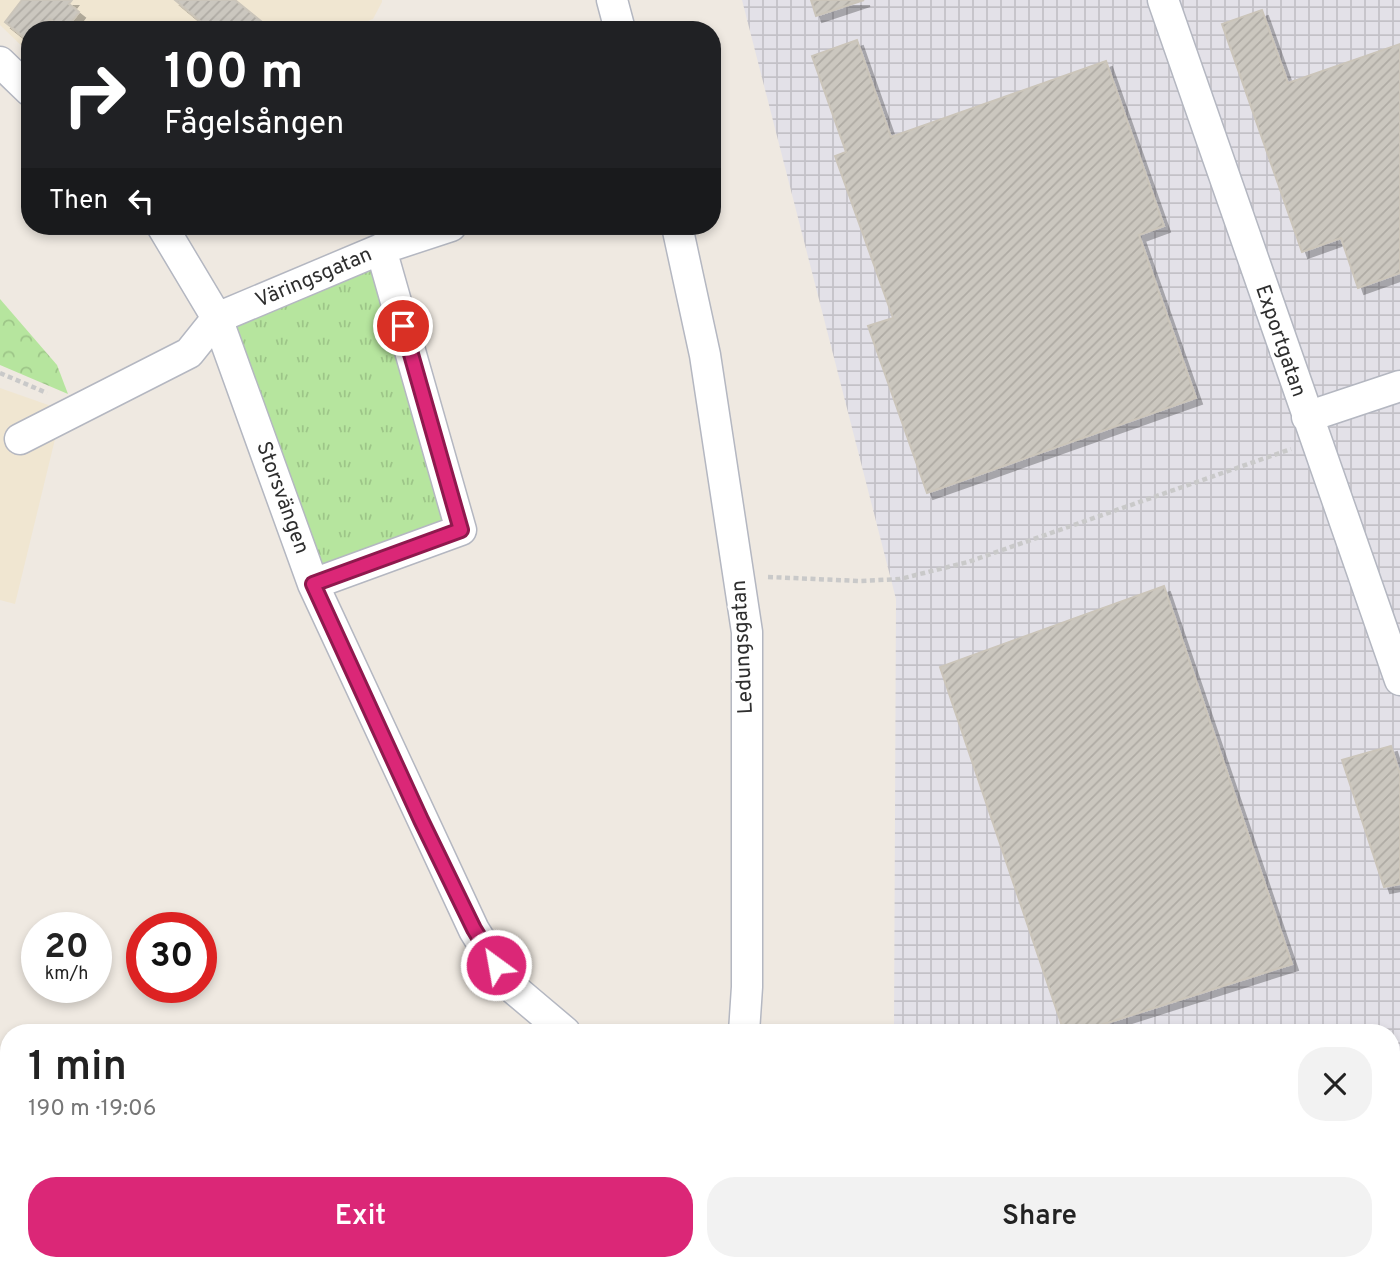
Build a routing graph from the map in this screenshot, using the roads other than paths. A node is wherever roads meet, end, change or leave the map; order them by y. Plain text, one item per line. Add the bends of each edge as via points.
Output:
1 (612, 0) edge
2 (1163, 0) edge
3 (618, 21) edge
4 (0, 62) edge
5 (21, 82) edge
6 (167, 235) edge
7 (424, 235) edge
8 (679, 235) edge
9 (381, 249) junction
10 (217, 318) junction
11 (1400, 386) edge
12 (1311, 429) junction
13 (20, 439) dead end
14 (313, 584) junction
15 (1400, 680) edge
16 (556, 1024) edge
17 (745, 1024) edge

1 - 3 street
2 - 12 street, Exportgatan
4 - 5 street
6 - 10 street, Storsvängen
7 - 9 street, Väringsgatan
8 - 17 street, Ledungsgatan via 705,355 747,632
9 - 10 street, Väringsgatan
9 - 14 street via 461,530
10 - 13 street via 189,353
10 - 14 street, Storsvängen
11 - 12 street
12 - 15 street, Exportgatan
14 - 16 street, Storsvängen via 474,929 508,983

